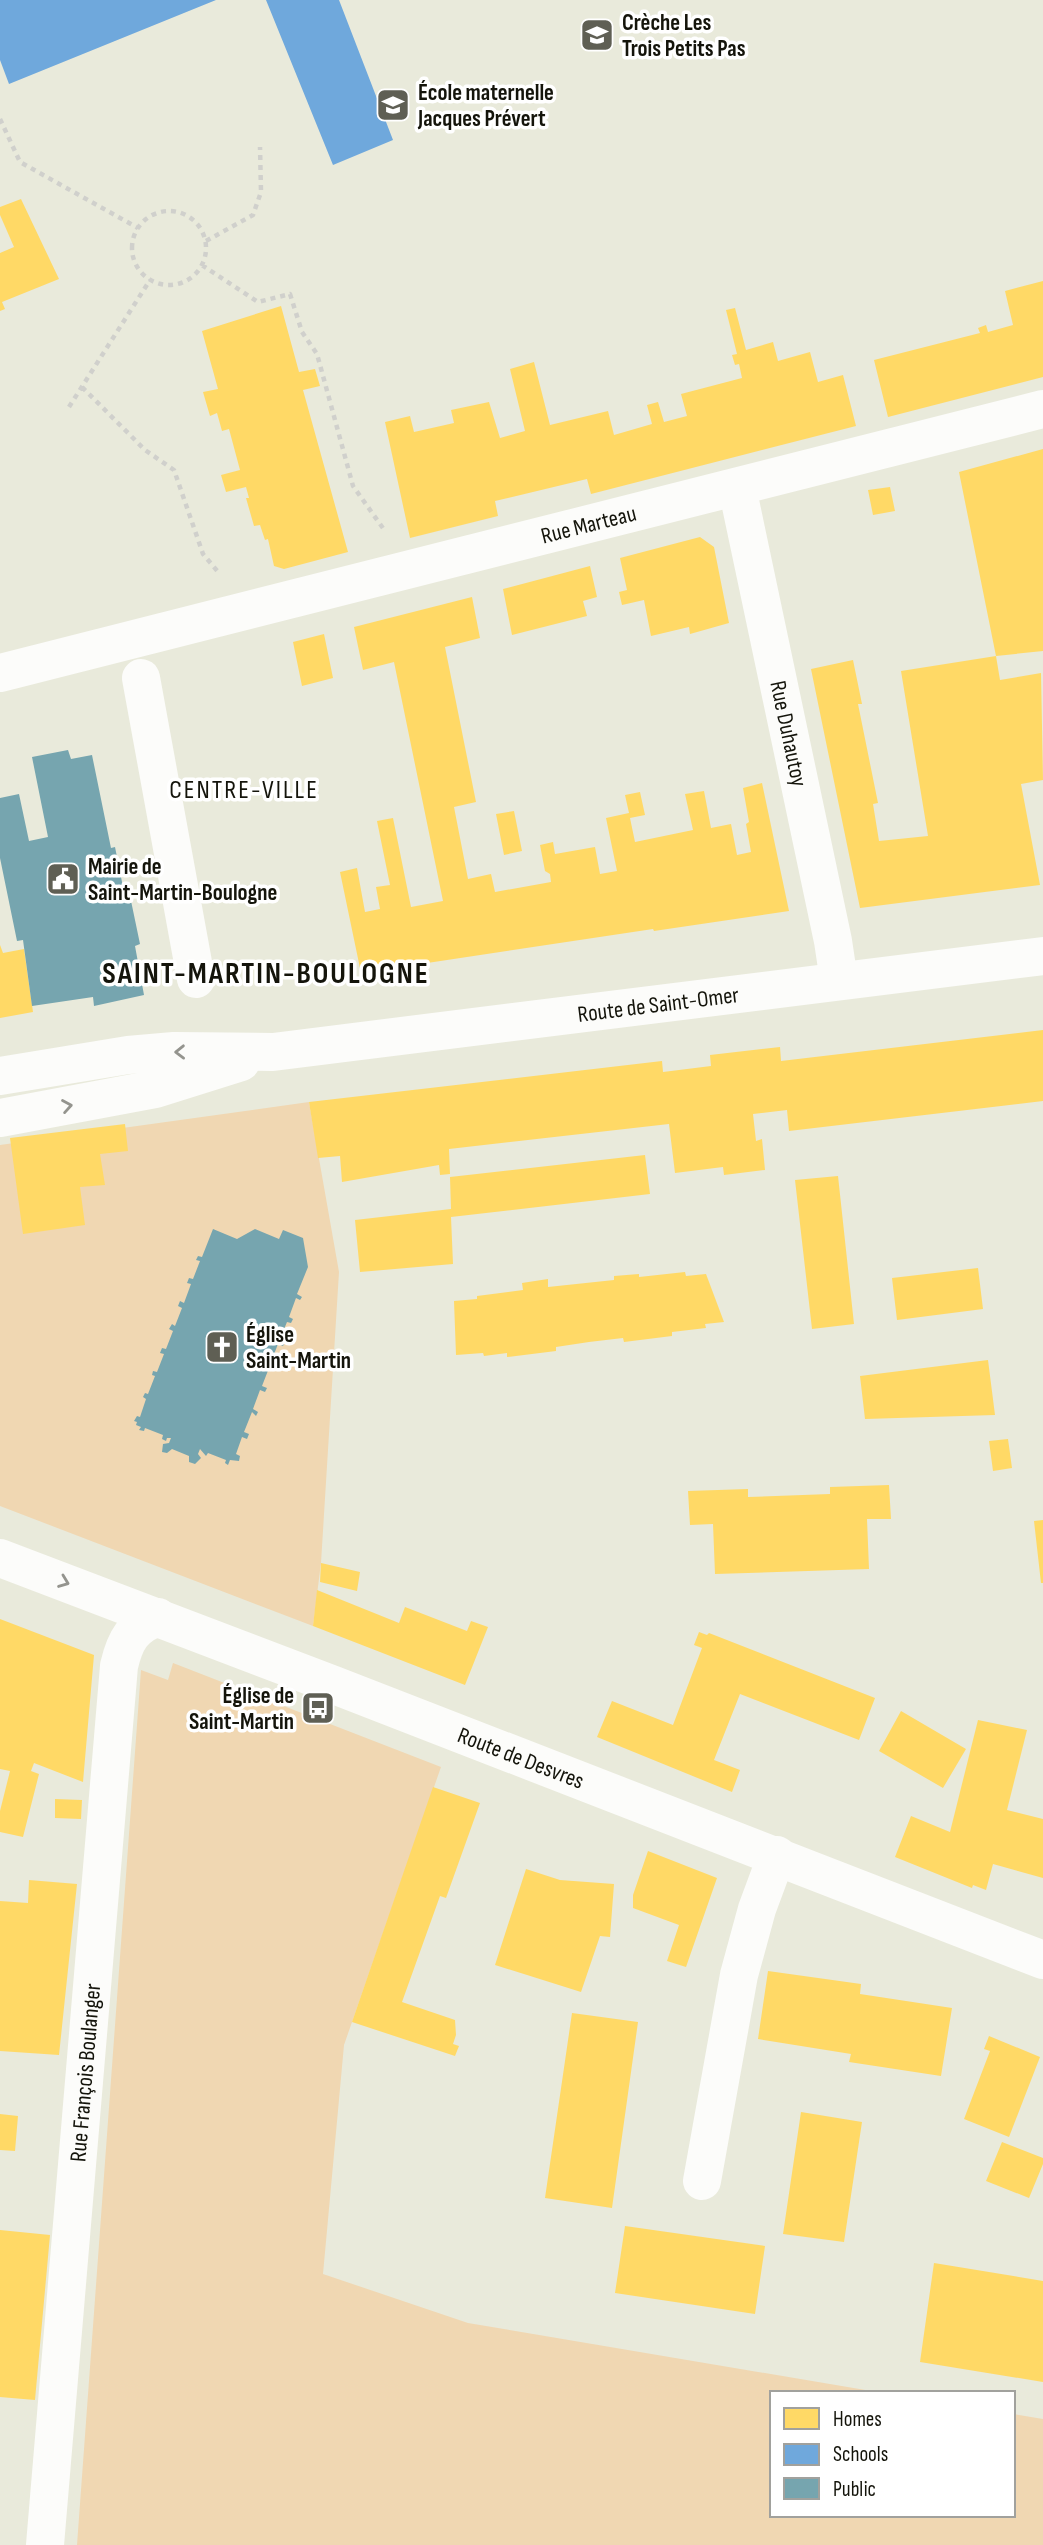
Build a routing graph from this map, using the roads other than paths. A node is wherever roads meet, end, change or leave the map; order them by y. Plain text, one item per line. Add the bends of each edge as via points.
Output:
1 (1043, 409) edge
2 (737, 486) junction
3 (0, 673) edge
4 (141, 678) dead end
5 (1043, 956) edge
6 (196, 979) dead end
7 (839, 981) junction
8 (273, 1052) junction
9 (0, 1076) edge
10 (0, 1118) edge
11 (0, 1558) edge
12 (158, 1617) junction
13 (777, 1855) junction
14 (1043, 1960) edge
15 (702, 2181) dead end
16 (45, 2545) edge

1 - 2 street, Rue Marteau
2 - 3 street, Rue Marteau
2 - 7 street, Rue Duhautoy
4 - 6 street
5 - 7 street, Route de Saint-Omer
7 - 8 street, Route de Saint-Omer
8 -> 9 street, Route de Saint-Omer via 137,1054
10 -> 8 street, Route de Saint-Omer via 155,1089
11 -> 12 street, Route de Desvres
12 - 13 street, Route de Desvres
12 - 16 street, Rue François Boulanger via 129,1635 119,1666
13 - 14 street, Route de Desvres
13 - 15 street via 739,1975

